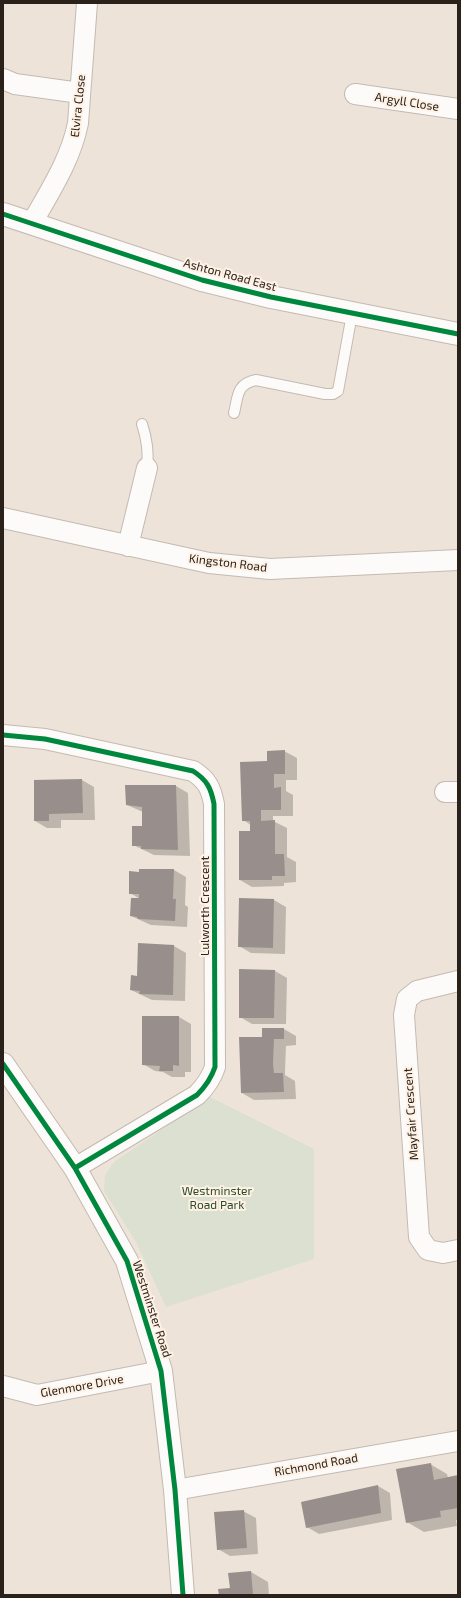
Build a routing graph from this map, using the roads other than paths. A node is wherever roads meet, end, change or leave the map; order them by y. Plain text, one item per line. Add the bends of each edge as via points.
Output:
1 (87, 3) edge
2 (3, 79) edge
3 (80, 93) junction
4 (355, 94) dead end
5 (458, 109) edge
6 (3, 214) edge
7 (32, 223) junction
8 (352, 314) junction
9 (458, 334) edge
10 (234, 413) dead end
11 (142, 424) dead end
12 (147, 468) joint
13 (3, 518) edge
14 (128, 546) junction
15 (458, 560) edge
16 (3, 736) edge
17 (458, 981) edge
18 (3, 1064) edge
19 (75, 1168) junction
20 (458, 1250) edge
21 (161, 1371) junction
22 (3, 1386) edge
23 (458, 1441) edge
24 (175, 1490) junction
25 (183, 1595) edge

1 - 3 street, Elvira Close
2 - 3 street via 15,84
3 - 7 street, Elvira Close via 75,141
4 - 5 street, Argyll Close
6 - 7 street, Ashton Road East
7 - 8 street, Ashton Road East via 202,280
8 - 9 street, Ashton Road East
8 - 10 lane via 338,391 334,394 325,394 256,380 246,382 239,390
11 - 12 lane via 149,456
12 - 14 street
13 - 14 street, Kingston Road
14 - 15 street, Kingston Road via 209,563 270,569
16 - 19 street, Lulworth Crescent via 45,739 193,771 204,778 212,789 215,1067 212,1077 197,1095
17 - 20 street, Mayfair Crescent via 417,991 407,999 404,1015 419,1237 428,1250 443,1253
18 - 19 street, Westminster Road
19 - 21 street, Westminster Road via 127,1261
21 - 22 street, Glenmore Drive via 37,1395
21 - 24 street, Westminster Road
23 - 24 street, Richmond Road
24 - 25 street, Westminster Road

